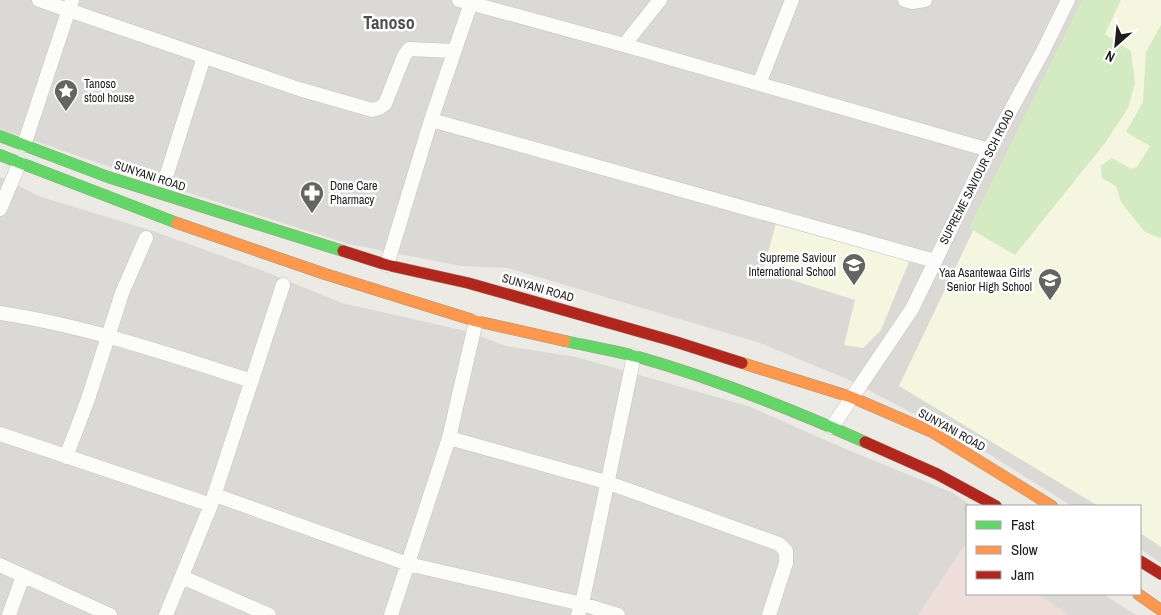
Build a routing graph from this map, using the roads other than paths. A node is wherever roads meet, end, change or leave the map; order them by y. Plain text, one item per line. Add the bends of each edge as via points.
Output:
1 (39, 0) edge
2 (660, 0) edge
3 (792, 0) edge
4 (905, 0) edge
5 (925, 0) edge
6 (1068, 0) edge
7 (467, 1) edge
8 (71, 5) edge
9 (624, 45) junction
10 (454, 51) junction
11 (204, 56) junction
12 (759, 84) junction
13 (431, 120) junction
14 (0, 136) edge
15 (24, 145) junction
16 (989, 150) junction
17 (0, 154) edge
18 (20, 162) junction
19 (166, 177) dead end
20 (0, 210) edge
21 (146, 238) dead end
22 (935, 261) junction
23 (387, 265) junction
24 (283, 285) dead end
25 (0, 313) edge
26 (476, 321) junction
27 (108, 336) junction
28 (634, 356) junction
29 (252, 381) junction
30 (851, 397) junction
31 (832, 427) junction
32 (0, 434) edge
33 (449, 438) junction
34 (66, 457) junction
35 (606, 482) junction
36 (213, 500) junction
37 (994, 505) edge
38 (1050, 505) edge
39 (1141, 562) edge
40 (408, 564) junction
41 (0, 565) edge
42 (1161, 574) edge
43 (23, 576) junction
44 (182, 576) junction
45 (1139, 595) edge
46 (580, 610) edge
47 (1161, 610) edge
48 (9, 615) edge
49 (110, 615) edge
50 (166, 615) edge
51 (269, 615) edge
52 (392, 615) edge
53 (618, 615) edge
54 (769, 615) edge

1 - 8 street
2 - 9 street
3 - 12 street
4 - 5 street
6 - 16 street, SUPREME SAVIOUR SCH ROAD
7 - 9 street
7 - 10 street
8 - 11 street
8 - 15 street
9 - 12 street
10 - 11 street via 410,49 384,104 372,110
10 - 13 street
11 - 19 street
12 - 16 street
13 - 22 street
13 - 23 street
14 - 15 main road, SUNYANI ROAD
15 - 23 main road, SUNYANI ROAD via 108,177
16 - 22 street, SUPREME SAVIOUR SCH ROAD
17 - 18 main road
18 - 20 street
18 - 26 main road via 171,221
21 - 27 street via 130,272
22 - 30 street, SUPREME SAVIOUR SCH ROAD via 909,314
23 - 30 main road, SUNYANI ROAD via 478,285
24 - 29 street
25 - 27 street
26 - 28 main road
26 - 33 street
27 - 29 street
27 - 34 street
28 - 31 main road via 697,375
28 - 35 street
29 - 36 street
30 - 31 street, SUPREME SAVIOUR SCH ROAD
30 - 38 main road, SUNYANI ROAD via 932,432
31 - 37 main road via 937,474
32 - 34 street
33 - 35 street
33 - 40 street
34 - 36 street
35 - 46 street
35 - 54 street via 783,546 786,563
36 - 40 street
36 - 44 street
39 - 42 main road
40 - 46 street
40 - 52 street
41 - 43 street
43 - 48 street
43 - 49 street
44 - 50 street
44 - 51 street
45 - 47 main road
46 - 53 street

